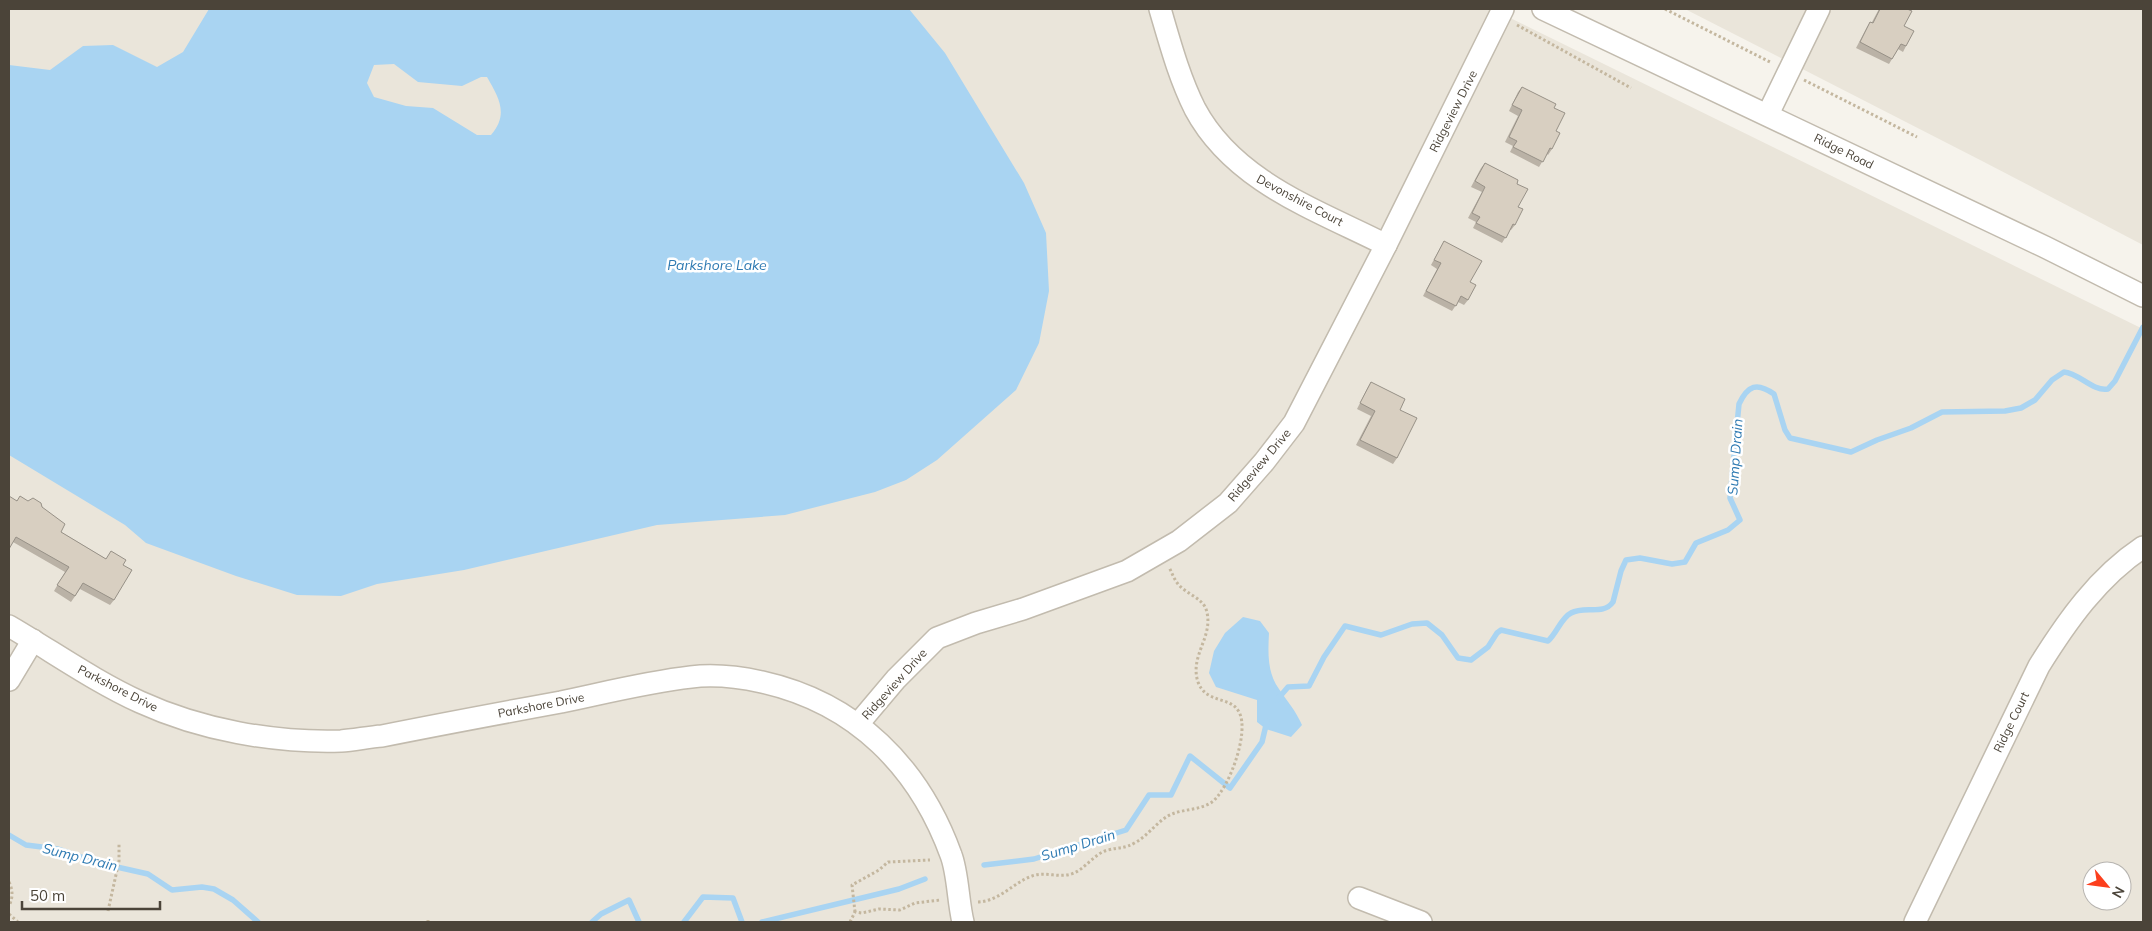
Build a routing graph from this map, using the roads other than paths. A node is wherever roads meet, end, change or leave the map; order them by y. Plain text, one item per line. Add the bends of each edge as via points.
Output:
1 (1160, 9) edge
2 (1543, 9) edge
3 (1819, 9) edge
4 (1502, 13) edge
5 (1768, 114) junction
6 (1386, 245) junction
7 (2143, 296) edge
8 (2143, 547) edge
9 (9, 626) edge
10 (33, 640) junction
11 (9, 680) edge
12 (858, 724) junction
13 (1359, 898) dead end
14 (961, 912) edge
15 (1421, 922) edge
16 (1915, 922) edge

1 - 6 street, Devonshire Court via 1187,93 1212,135 1236,162 1277,190
2 - 5 street, Ridge Road
3 - 5 street
4 - 6 street, Ridgeview Drive
5 - 7 street, Ridge Road
6 - 12 street, Ridgeview Drive via 1294,423 1228,503 1179,541 1127,571 936,638 896,678
8 - 16 street, Ridge Court via 2121,563 2088,596 2056,638 2039,666
9 - 10 street, Parkshore Drive
10 - 11 street
10 - 12 street, Parkshore Drive via 141,702 234,732 288,738 341,741 382,736 692,677 743,678 792,690
12 - 14 street, Parkshore Drive via 880,742 921,790 952,858
13 - 15 street

